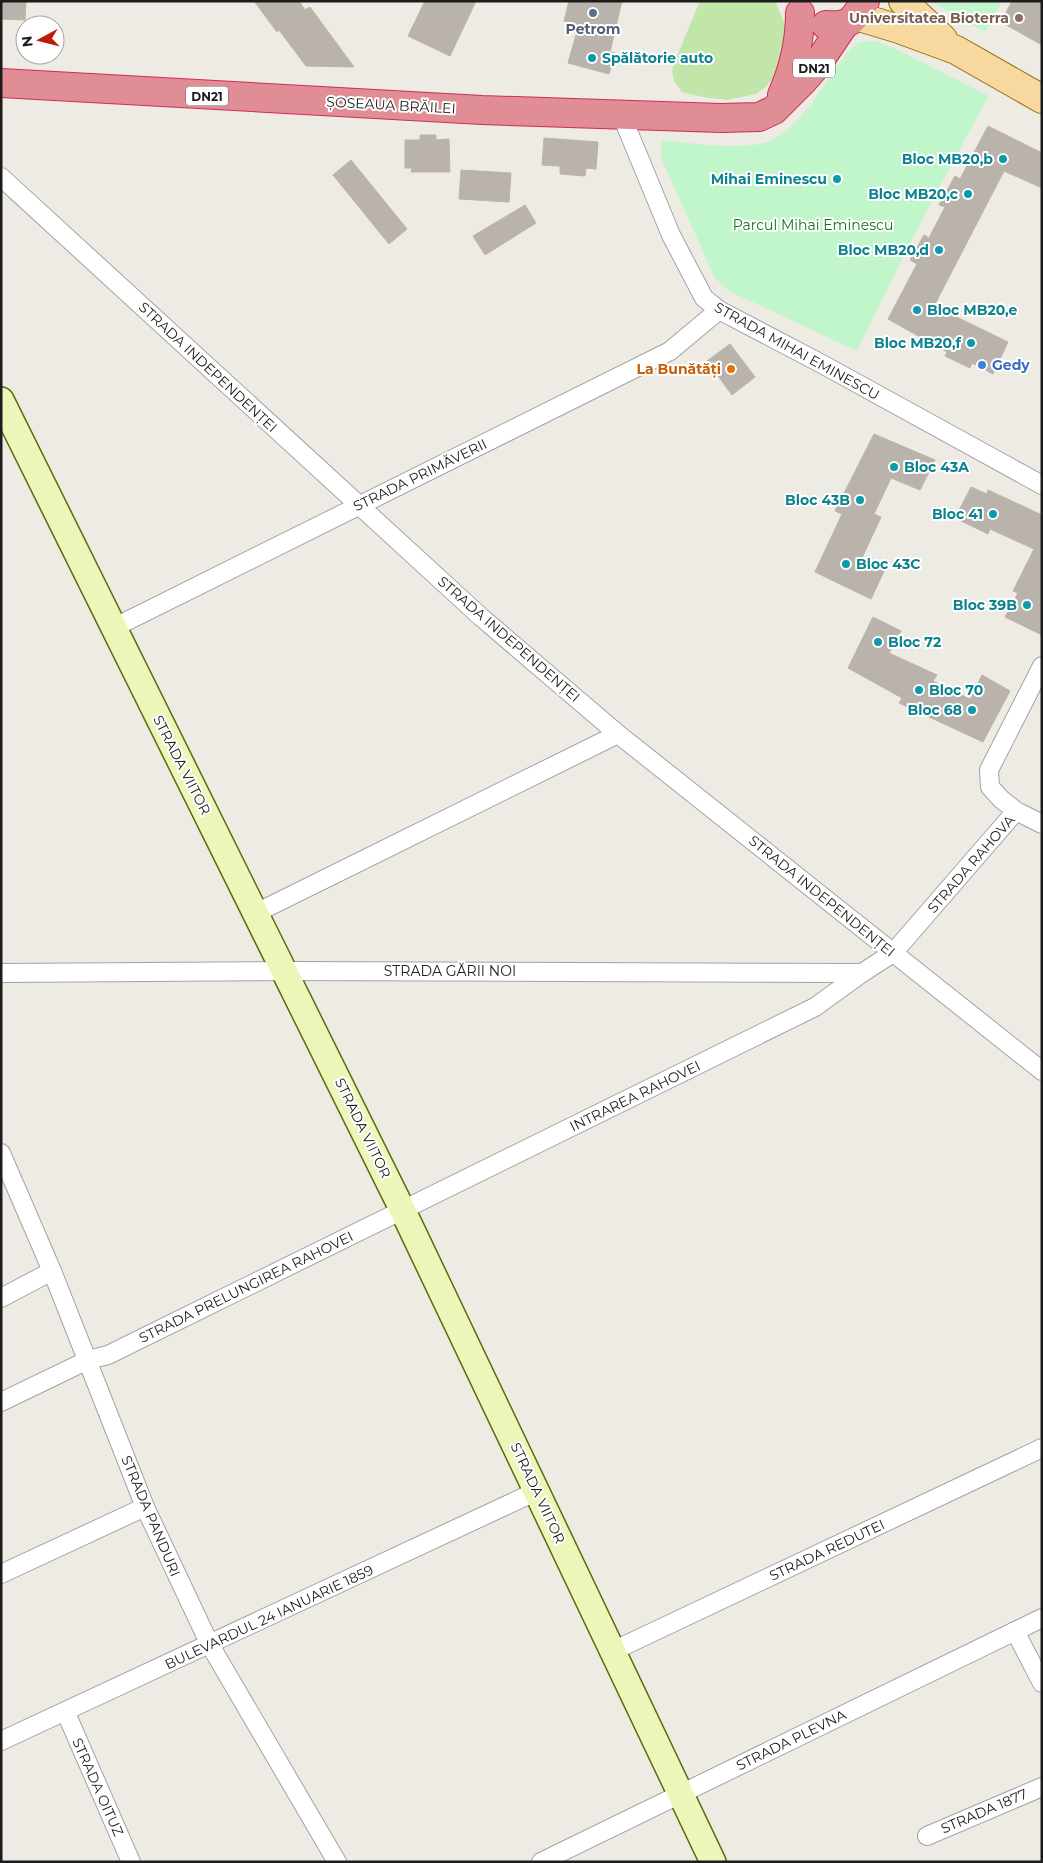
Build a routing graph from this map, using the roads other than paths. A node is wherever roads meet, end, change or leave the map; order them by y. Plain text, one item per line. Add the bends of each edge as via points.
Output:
1 (903, 1) edge
2 (796, 7) edge
3 (855, 14) edge
4 (956, 50) junction
5 (1, 83) edge
6 (1042, 99) edge
7 (778, 105) junction
8 (621, 114) junction
9 (1, 177) edge
10 (719, 310) junction
11 (1, 400) edge
12 (1042, 485) edge
13 (358, 505) junction
14 (113, 628) junction
15 (1042, 666) edge
16 (618, 734) junction
17 (1016, 811) junction
18 (1042, 824) edge
19 (256, 913) junction
20 (893, 953) junction
21 (285, 971) junction
22 (1, 973) edge
23 (862, 973) junction
24 (1042, 1071) edge
25 (2, 1157) edge
26 (403, 1211) junction
27 (52, 1271) junction
28 (1, 1298) edge
29 (88, 1360) junction
30 (1, 1402) edge
31 (1042, 1448) edge
32 (537, 1491) junction
33 (145, 1507) junction
34 (1, 1574) edge
35 (1042, 1618) edge
36 (1015, 1631) junction
37 (210, 1645) junction
38 (613, 1651) junction
39 (1042, 1683) edge
40 (66, 1712) junction
41 (1, 1741) edge
42 (1042, 1787) edge
43 (680, 1793) junction
44 (927, 1836) dead end
45 (132, 1862) edge
46 (337, 1862) edge
47 (541, 1862) edge
48 (713, 1862) edge

1 - 4 main road
2 - 3 highway via 814,22 824,25
2 - 7 highway, DN21 via 800,31 794,64
3 - 4 main road
3 - 7 highway, ȘOSEAUA BRĂILEI / DN21 via 816,66
4 - 6 main road
5 - 8 highway, ȘOSEAUA BRĂILEI / DN21 via 482,110
7 - 8 highway, ȘOSEAUA BRĂILEI / DN21 via 770,113 753,118
8 - 10 street, STRADA MIHAI EMINESCU via 670,235 704,298
9 - 13 street, STRADA INDEPENDENȚEI
10 - 12 street, STRADA MIHAI EMINESCU
10 - 13 street, STRADA PRIMĂVERII via 670,351
11 - 14 street, STRADA VIITOR
13 - 14 street, STRADA PRIMĂVERII
13 - 16 street, STRADA INDEPENDENȚEI via 481,618
14 - 19 street, STRADA VIITOR
15 - 17 street, STRADA RAHOVA via 989,770 990,787
16 - 19 street
16 - 20 street, STRADA INDEPENDENȚEI
17 - 18 street
17 - 20 street, STRADA RAHOVA
19 - 21 street, STRADA VIITOR
20 - 23 street
20 - 24 street, STRADA INDEPENDENȚEI
21 - 22 street, STRADA GĂRII NOI
21 - 23 street, STRADA GĂRII NOI
21 - 26 street, STRADA VIITOR
23 - 26 street, INTRAREA RAHOVEI via 815,1007
25 - 27 street, STRADA PANDURI
26 - 29 street, STRADA PRELUNGIREA RAHOVEI via 108,1355
26 - 32 street, STRADA VIITOR
27 - 28 street
27 - 29 street, STRADA PANDURI
29 - 30 street, STRADA PRELUNGIREA RAHOVEI
29 - 33 street, STRADA PANDURI
31 - 38 street, STRADA REDUTEI
32 - 37 street, BULEVARDUL 24 IANUARIE 1859
32 - 38 street, STRADA VIITOR
33 - 34 street
33 - 37 street, STRADA PANDURI
35 - 36 street, STRADA PLEVNA
36 - 39 street
36 - 43 street, STRADA PLEVNA
37 - 40 street, BULEVARDUL 24 IANUARIE 1859
37 - 46 street, STRADA PANDURI
38 - 43 street, STRADA VIITOR
40 - 41 street, BULEVARDUL 24 IANUARIE 1859
40 - 45 street, STRADA OITUZ
42 - 44 street, STRADA 1877
43 - 47 street, STRADA PLEVNA
43 - 48 street, STRADA VIITOR

